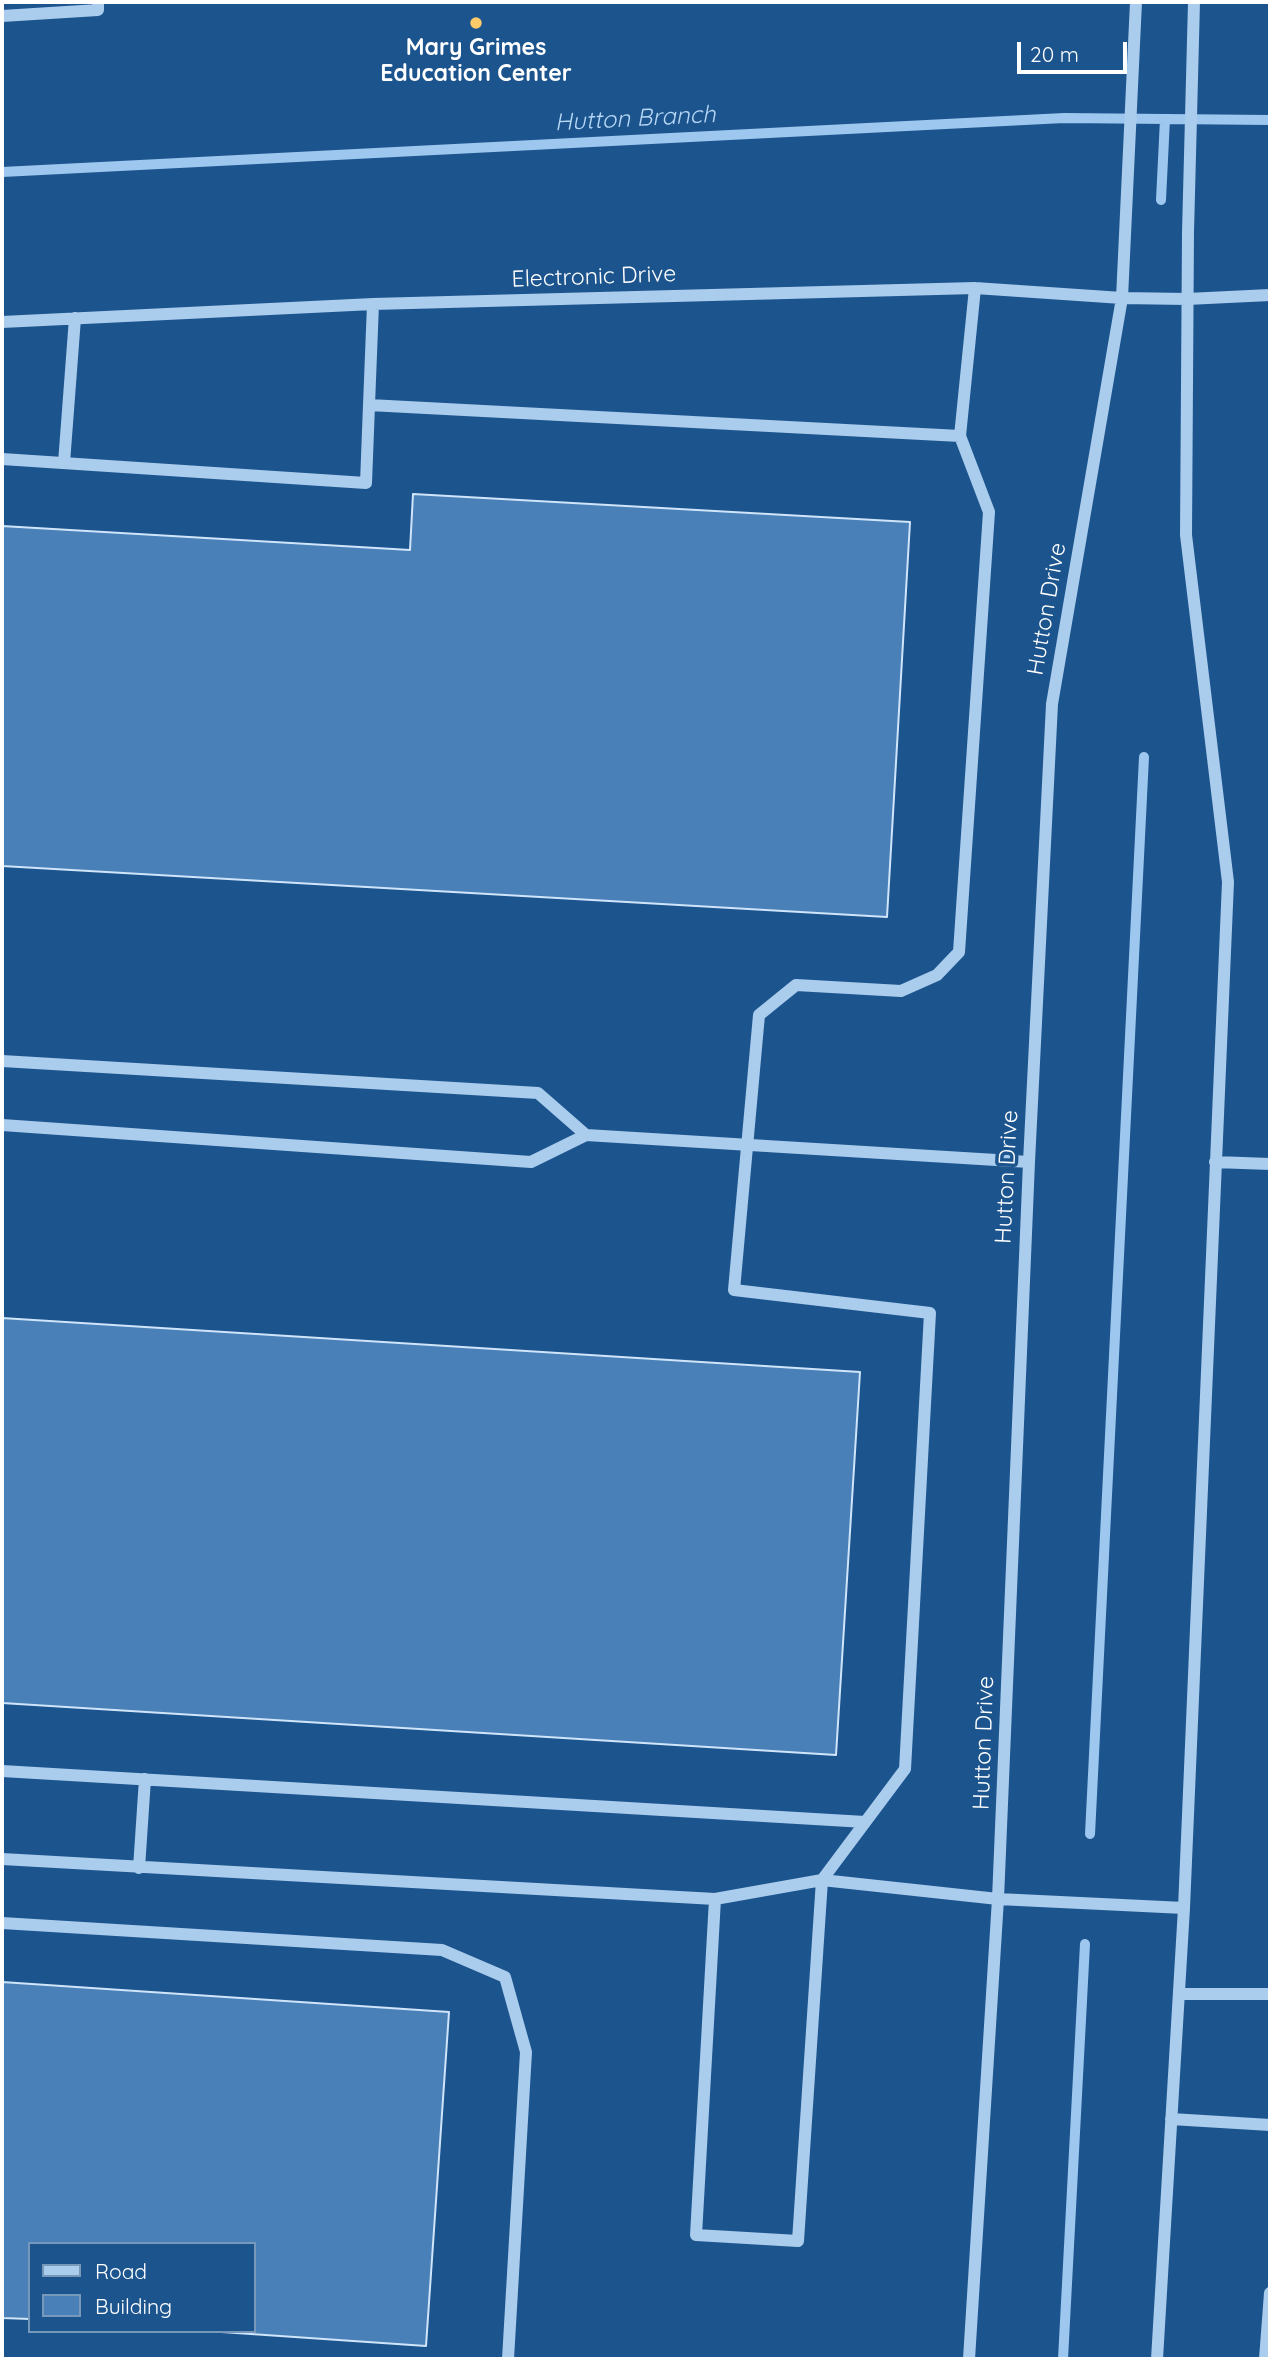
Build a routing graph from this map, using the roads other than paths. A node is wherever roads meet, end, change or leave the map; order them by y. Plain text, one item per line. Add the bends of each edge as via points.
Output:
1 (99, 2) edge
2 (1136, 2) edge
3 (1194, 2) edge
4 (2, 16) edge
5 (975, 288) junction
6 (1270, 295) edge
7 (1122, 298) junction
8 (1187, 299) junction
9 (373, 304) junction
10 (75, 318) junction
11 (2, 322) edge
12 (369, 405) junction
13 (960, 436) junction
14 (2, 459) edge
15 (64, 463) junction
16 (2, 1061) edge
17 (2, 1125) edge
18 (586, 1135) junction
19 (748, 1143) junction
20 (1029, 1162) junction
21 (1215, 1163) junction
22 (1270, 1164) edge
23 (2, 1771) edge
24 (145, 1779) junction
25 (866, 1822) junction
26 (2, 1859) edge
27 (139, 1868) junction
28 (822, 1880) junction
29 (715, 1899) junction
30 (998, 1899) junction
31 (1184, 1909) junction
32 (2, 1923) edge
33 (1179, 1994) junction
34 (1270, 1994) edge
35 (1171, 2119) junction
36 (1270, 2125) edge
37 (1270, 2293) edge
38 (508, 2359) edge
39 (969, 2359) edge
40 (1157, 2359) edge
41 (1265, 2359) edge

1 - 4 street via 98,10
2 - 7 street, Hutton Drive
3 - 8 street
5 - 7 street, Electronic Drive
5 - 9 street, Electronic Drive
5 - 13 street
6 - 8 street, Electronic Drive
7 - 8 street, Electronic Drive
7 - 20 street, Hutton Drive via 1052,704
8 - 21 street via 1186,536 1228,882
9 - 10 street, Electronic Drive
9 - 12 street
10 - 11 street, Electronic Drive
10 - 15 street
12 - 13 street
12 - 15 street via 366,483
13 - 19 street via 989,512 959,952 937,975 901,991 796,985 759,1015
14 - 15 street
16 - 18 street via 538,1093
17 - 18 street via 531,1163
18 - 19 street
19 - 20 street
19 - 25 street via 734,1290 930,1313 905,1769
20 - 30 street, Hutton Drive
21 - 22 street
21 - 31 street
23 - 24 street
24 - 25 street
24 - 27 street
25 - 28 street
26 - 27 street
27 - 29 street
28 - 29 street
28 - 29 street via 798,2241 696,2235
28 - 30 street
30 - 31 street
30 - 39 street, Hutton Drive
31 - 33 street
32 - 38 street via 442,1950 505,1978 527,2052
33 - 34 street
33 - 35 street
35 - 36 street
35 - 40 street
37 - 41 street

